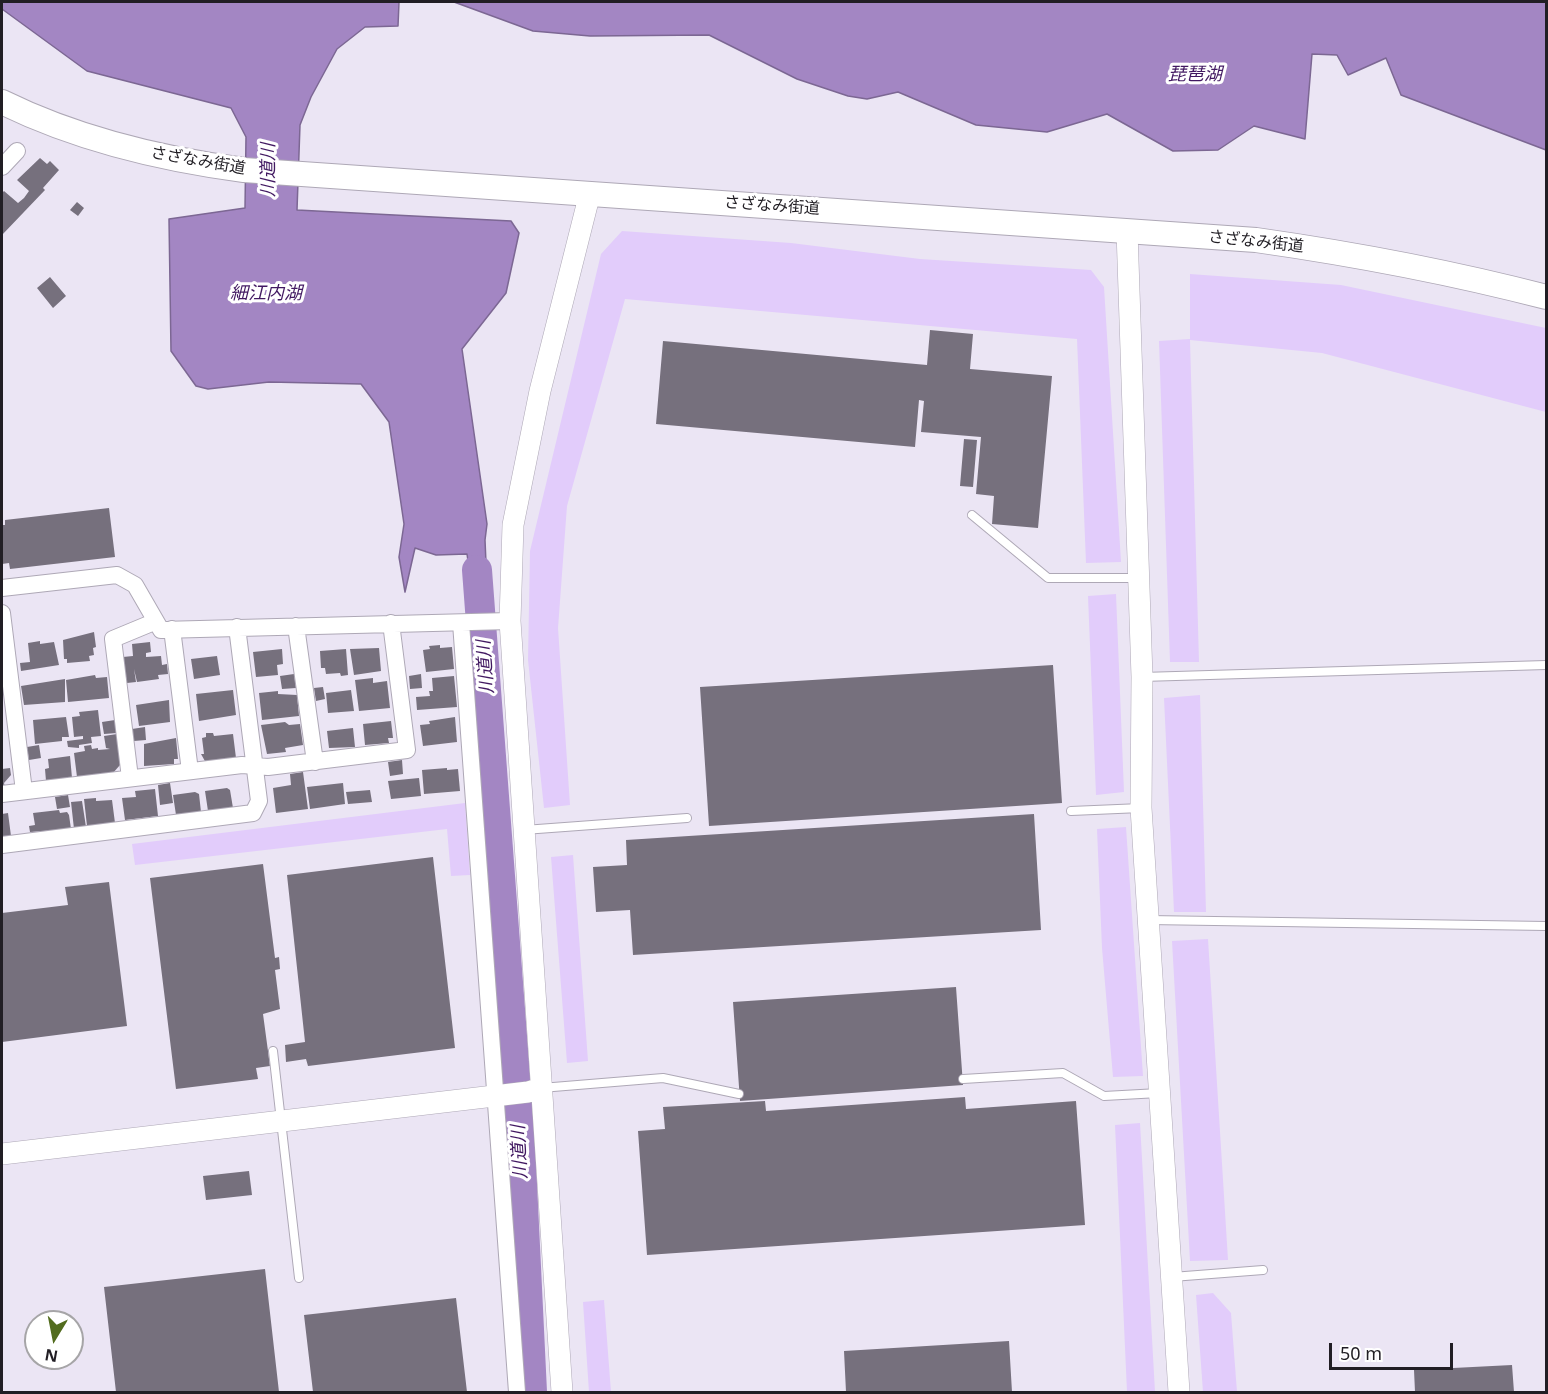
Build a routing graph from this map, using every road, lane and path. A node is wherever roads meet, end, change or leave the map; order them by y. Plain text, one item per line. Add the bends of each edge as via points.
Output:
1 (2, 102) edge
2 (17, 151) dead end
3 (2, 167) edge
4 (590, 193) junction
5 (1127, 231) junction
6 (1546, 297) edge
7 (972, 515) dead end
8 (1138, 578) junction
9 (2, 588) edge
10 (2, 613) edge
11 (154, 622) junction
12 (502, 622) junction
13 (392, 623) junction
14 (464, 623) junction
15 (296, 626) junction
16 (237, 627) junction
17 (172, 629) junction
18 (1546, 665) edge
19 (1142, 677) junction
20 (315, 762) junction
21 (255, 766) junction
22 (190, 771) junction
23 (130, 778) junction
24 (24, 791) junction
25 (2, 794) edge
26 (1141, 808) junction
27 (1071, 812) dead end
28 (687, 818) dead end
29 (523, 830) junction
30 (2, 846) edge
31 (1147, 920) junction
32 (1546, 926) edge
33 (273, 1052) dead end
34 (963, 1079) dead end
35 (534, 1090) junction
36 (1160, 1093) junction
37 (739, 1094) dead end
38 (498, 1095) junction
39 (281, 1120) junction
40 (2, 1154) edge
41 (1263, 1270) dead end
42 (1172, 1277) junction
43 (299, 1278) dead end
44 (517, 1392) edge
45 (562, 1392) edge
46 (1179, 1392) edge

1 - 4 main road, さざなみ街道 via 48,123 138,150 244,170
2 - 3 street
4 - 5 main road, さざなみ街道
4 - 12 street via 540,391 513,525
5 - 6 main road, さざなみ街道 via 1256,240 1356,255 1474,278
5 - 8 street
7 - 8 lane via 1048,579
8 - 19 street
9 - 11 street via 117,574 135,585
10 - 24 street
11 - 17 street via 161,630
11 - 23 street via 113,639
12 - 14 street
12 - 29 street
13 - 14 street
13 - 15 street
13 - 20 street via 407,750
14 - 38 street
15 - 16 street
15 - 20 street
16 - 17 street
16 - 21 street
17 - 22 street
18 - 19 lane
19 - 26 street
20 - 21 street
21 - 22 street
21 - 30 street via 258,801 256,810 248,816
22 - 23 street
23 - 24 street
24 - 25 street
26 - 27 lane
26 - 31 street
28 - 29 lane
29 - 35 street
31 - 32 lane
31 - 36 street
33 - 39 lane
34 - 36 lane via 1063,1073 1104,1096
35 - 37 lane via 663,1078
35 - 38 street
35 - 45 street
36 - 42 street
38 - 39 street
38 - 44 street
39 - 40 street
39 - 43 lane
41 - 42 lane
42 - 46 street

